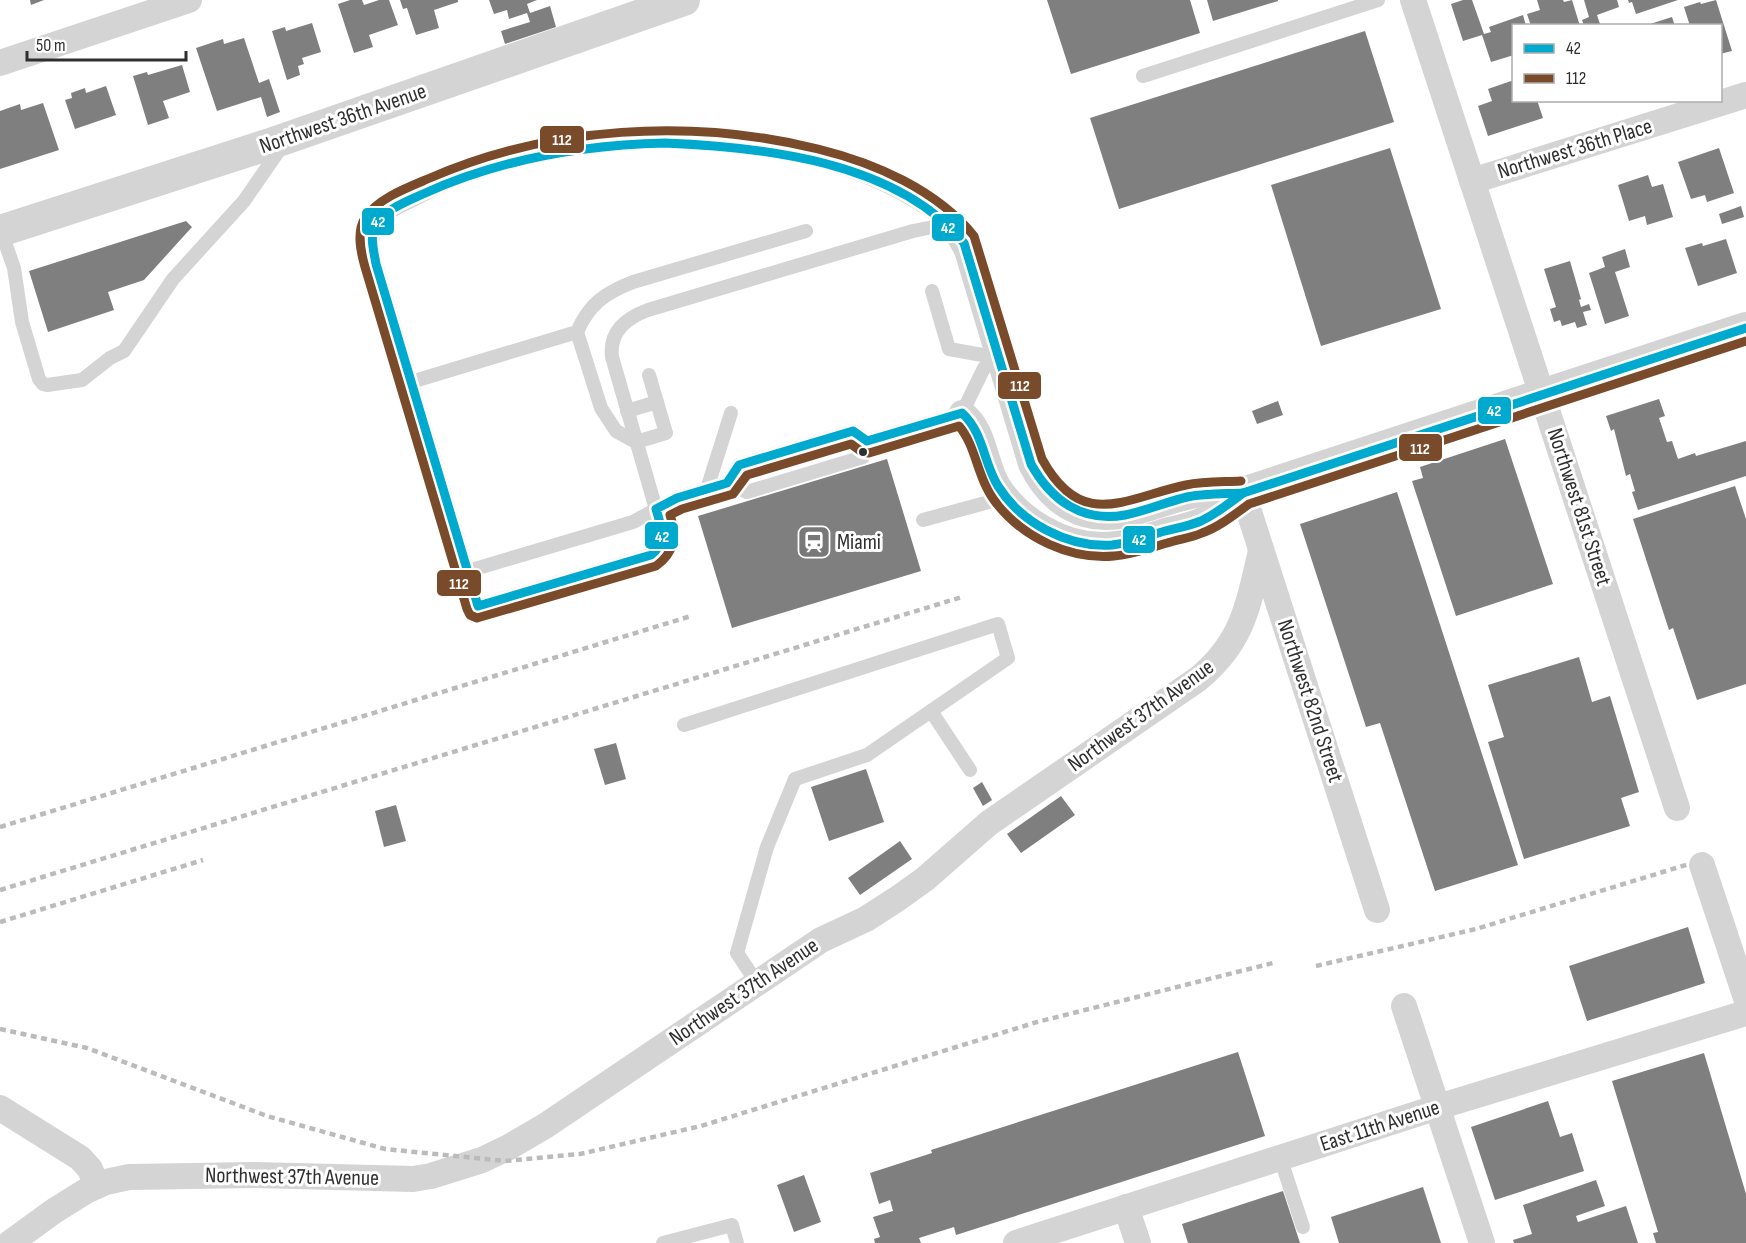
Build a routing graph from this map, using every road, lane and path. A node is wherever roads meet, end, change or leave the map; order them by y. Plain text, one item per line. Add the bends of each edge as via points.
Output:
1 (189, 0) edge
2 (684, 0) edge
3 (1378, 0) edge
4 (1413, 0) edge
5 (0, 63) edge
6 (1143, 76) dead end
7 (1746, 95) edge
8 (287, 138) junction
9 (1472, 181) junction
10 (948, 224) junction
11 (0, 231) edge
12 (806, 231) dead end
13 (932, 291) dead end
14 (1746, 328) edge
15 (577, 332) junction
16 (999, 358) junction
17 (649, 375) dead end
18 (411, 382) junction
19 (1542, 395) junction
20 (657, 402) junction
21 (627, 411) junction
22 (731, 413) dead end
23 (962, 413) junction
24 (867, 441) junction
25 (636, 442) junction
26 (727, 483) junction
27 (707, 489) junction
28 (1243, 493) junction
29 (1007, 497) junction
30 (656, 509) junction
31 (923, 520) dead end
32 (1261, 551) junction
33 (468, 571) junction
34 (931, 711) junction
35 (684, 725) dead end
36 (970, 770) dead end
37 (1677, 808) dead end
38 (1702, 866) dead end
39 (1377, 910) dead end
40 (757, 983) junction
41 (1746, 998) edge
42 (1404, 1006) dead end
43 (1746, 1013) edge
44 (1438, 1107) junction
45 (0, 1108) edge
46 (1280, 1157) junction
47 (96, 1186) junction
48 (1126, 1207) junction
49 (1303, 1227) dead end
50 (10, 1243) edge
51 (663, 1243) edge
52 (737, 1243) edge
53 (1016, 1243) edge
54 (1138, 1243) edge
55 (1482, 1243) edge

1 - 5 street
2 - 8 street, Northwest 36th Avenue
3 - 6 lane
4 - 9 street, Northwest 81st Street
7 - 9 street, Northwest 36th Place
8 - 11 street, Northwest 36th Avenue
8 - 11 lane via 244,201 173,279 124,351 82,380 47,385 39,379 22,322 14,268
9 - 19 street, Northwest 81st Street
10 - 16 street via 967,250
10 - 18 lane via 914,200 861,174 784,153 681,142 619,143 535,155 437,188 388,213 375,225 373,253
10 - 21 lane via 633,317 617,331 611,351
12 - 15 lane via 624,286 598,301 584,316
13 - 16 lane via 949,350
14 - 19 street
15 - 18 lane
15 - 25 lane via 601,408 616,430
16 - 23 lane via 984,368
16 - 28 street via 1030,465 1046,490 1064,505 1093,516 1115,517 1197,494
17 - 20 lane
18 - 33 lane
19 - 28 street
19 - 37 street, Northwest 81st Street
20 - 21 lane
20 - 25 lane via 666,433
21 - 25 lane
22 - 27 lane
23 - 24 lane
23 - 29 street via 976,427 989,467
24 - 26 lane via 853,430 739,465
24 - 26 lane via 862,457 747,492
25 - 30 lane
26 - 27 lane
27 - 30 lane
28 - 29 street via 1204,520 1135,541 1103,545 1058,536 1028,518
28 - 32 street, Northwest 82nd Street
29 - 31 lane
30 - 33 lane via 633,522
30 - 33 lane via 663,542 651,555 478,606
32 - 39 street, Northwest 82nd Street
32 - 40 street, Northwest 37th Avenue via 1240,627 1227,651 1209,670 989,823 897,899 821,940
34 - 35 lane via 1008,658 998,624
34 - 36 lane
34 - 40 lane via 867,755 795,779 767,847 737,953
38 - 41 street
40 - 47 street, Northwest 37th Avenue via 531,1134 482,1160 441,1173 403,1179 140,1175
42 - 44 street
43 - 44 street, East 11th Avenue
44 - 46 street, East 11th Avenue
44 - 55 street
45 - 47 street via 80,1158 90,1169
46 - 48 street, East 11th Avenue
46 - 49 lane
47 - 50 street, Northwest 37th Avenue
48 - 53 street, East 11th Avenue
48 - 54 street
51 - 52 lane via 732,1225

